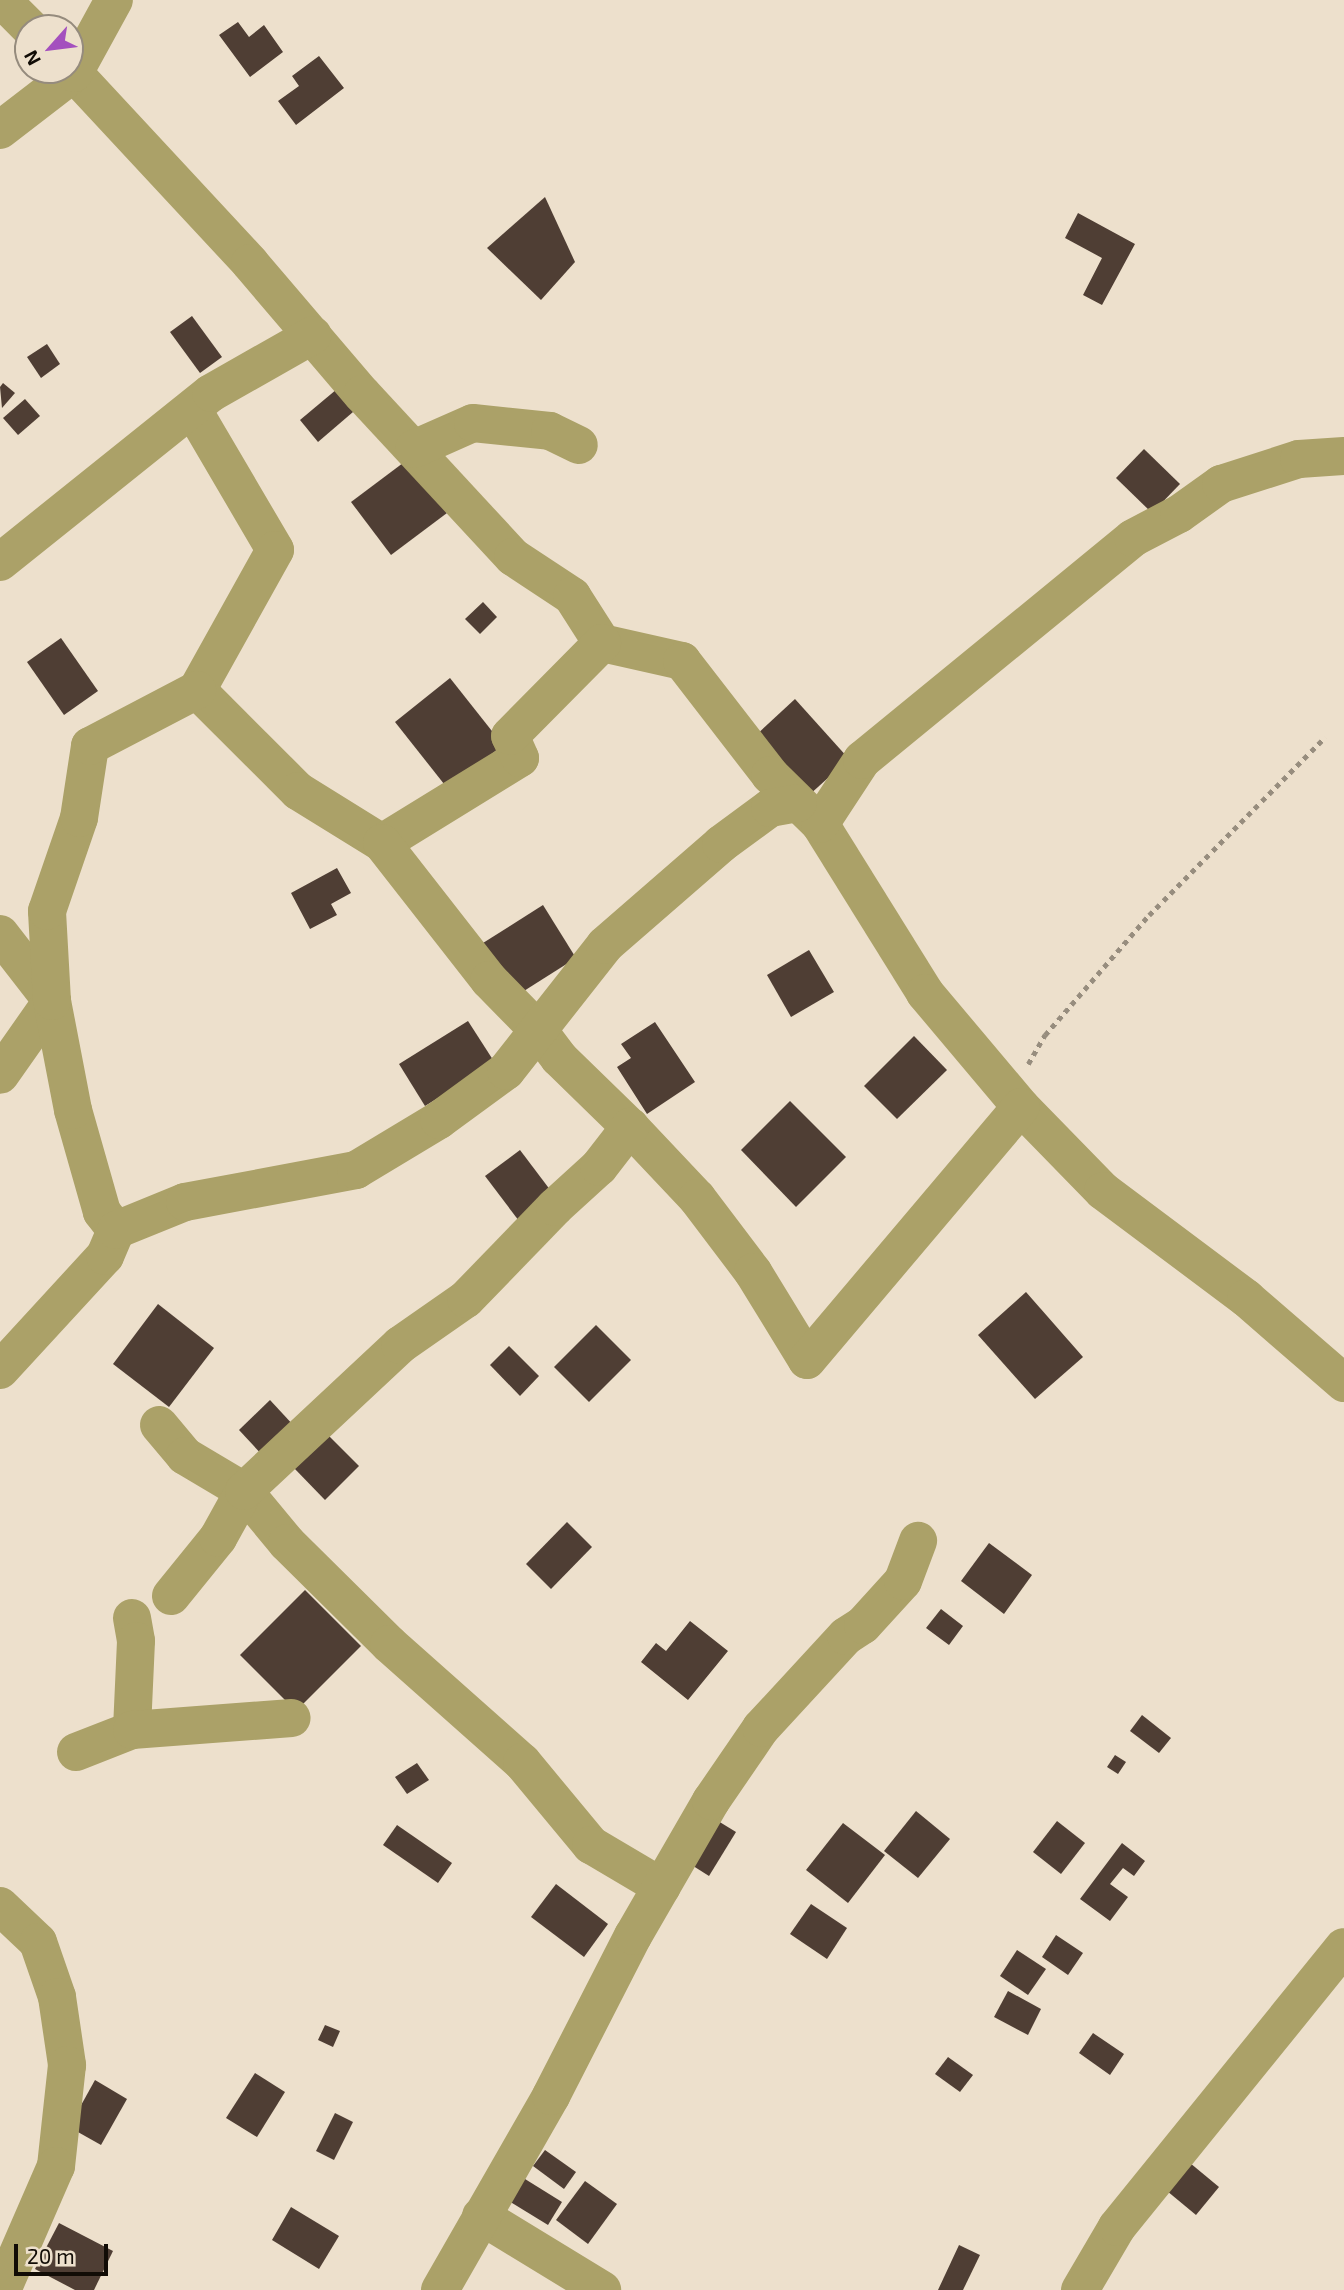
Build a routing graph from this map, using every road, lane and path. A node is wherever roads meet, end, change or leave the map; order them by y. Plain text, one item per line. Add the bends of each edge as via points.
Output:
1 (2, 0) edge
2 (114, 0) edge
3 (16, 14) edge
4 (84, 51) edge
5 (56, 84) edge
6 (84, 84) edge
7 (0, 130) edge
8 (313, 335) junction
9 (193, 410) junction
10 (579, 445) dead end
11 (414, 449) junction
12 (1344, 456) edge
13 (0, 562) edge
14 (602, 643) junction
15 (197, 690) junction
16 (1325, 737) dead end
17 (809, 814) junction
18 (382, 843) junction
19 (0, 934) edge
20 (52, 1001) junction
21 (538, 1030) junction
22 (0, 1075) edge
23 (1016, 1101) junction
24 (630, 1126) junction
25 (116, 1230) junction
26 (0, 1370) edge
27 (1344, 1382) edge
28 (159, 1425) dead end
29 (244, 1491) junction
30 (918, 1541) dead end
31 (171, 1596) dead end
32 (132, 1618) dead end
33 (292, 1718) dead end
34 (132, 1730) junction
35 (76, 1752) dead end
36 (662, 1887) junction
37 (0, 1906) edge
38 (1344, 1947) edge
39 (481, 2216) junction
40 (2, 2290) edge
41 (440, 2290) edge
42 (602, 2290) edge
43 (1080, 2290) edge

1 - 3 street
2 - 4 street
5 - 7 street
6 - 8 street
8 - 9 street via 211,393
8 - 11 street
9 - 13 street
9 - 15 street via 275,550
10 - 11 street via 550,431 473,423
11 - 14 street via 513,557 572,596
12 - 17 street via 1299,459 1221,484 1179,514 1133,538 862,760
14 - 17 street via 682,661 770,775
14 - 18 street via 510,736 520,758
15 - 18 street via 298,790
15 - 20 street via 90,746 79,818 47,911
16 - 23 path via 1140,925 1045,1035
17 - 21 street via 770,808 721,844 605,945
17 - 23 street via 925,993
18 - 21 street via 489,981
19 - 20 street
20 - 22 street
20 - 25 street via 73,1110 102,1212
21 - 24 street via 559,1058
21 - 25 street via 506,1071 439,1121 356,1170 186,1202
23 - 24 street via 807,1360 753,1272 697,1198
23 - 27 street via 1103,1191 1246,1298
24 - 29 street via 599,1167 466,1298 401,1345
25 - 26 street via 105,1256
28 - 29 street via 185,1456
29 - 31 street via 218,1538
29 - 36 street via 287,1543 389,1644 522,1762 592,1845
30 - 36 street via 903,1581 761,1728 711,1801
32 - 34 street via 136,1641
33 - 34 street
34 - 35 street
36 - 39 street
37 - 40 street via 38,1942 57,1997 67,2065 56,2166
38 - 43 street via 1117,2228
39 - 41 street
39 - 42 street

